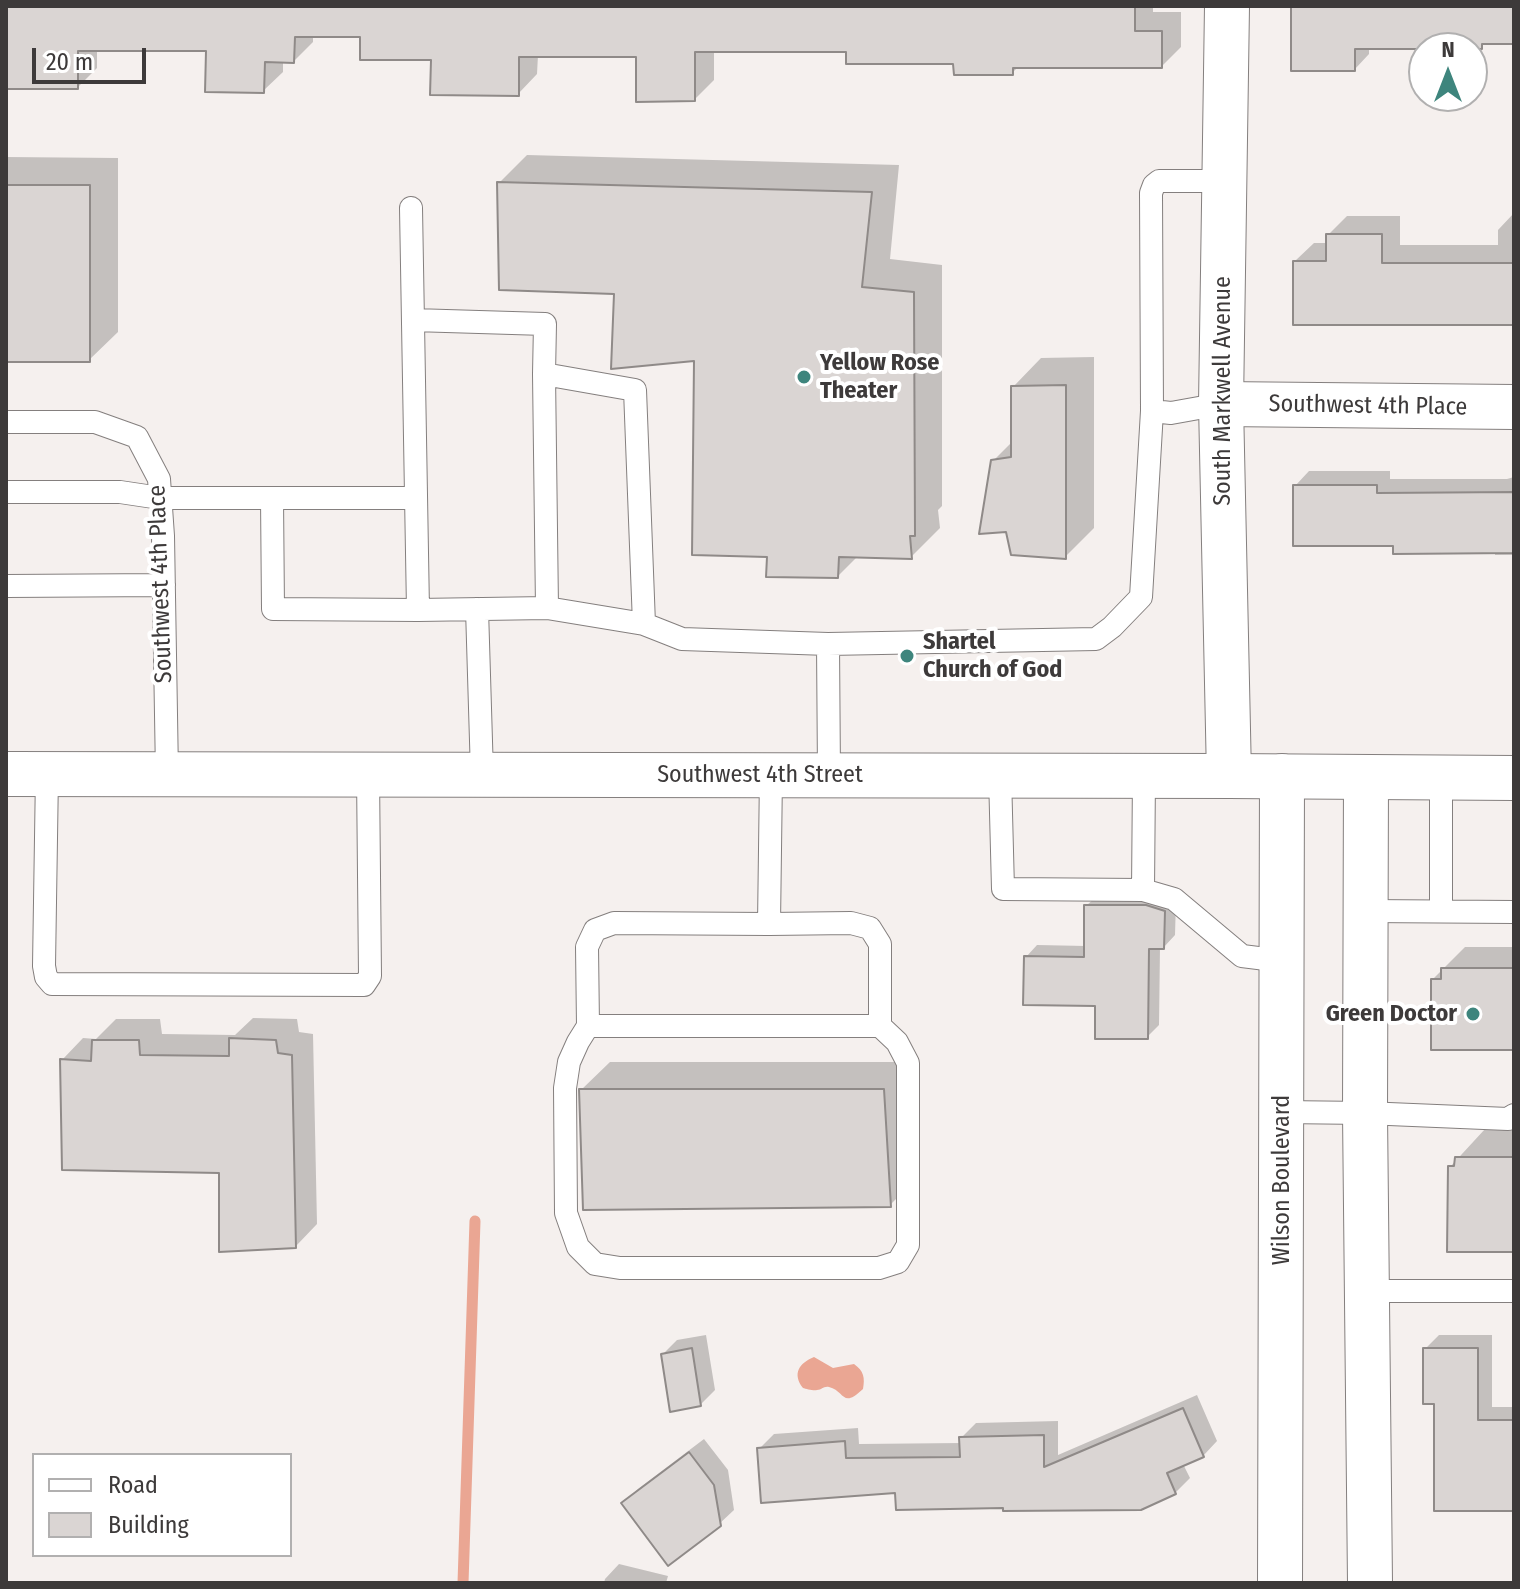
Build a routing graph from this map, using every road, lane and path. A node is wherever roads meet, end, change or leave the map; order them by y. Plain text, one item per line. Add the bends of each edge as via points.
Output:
1 (1227, 6) edge
2 (1224, 181) junction
3 (411, 208) dead end
4 (413, 320) junction
5 (544, 374) junction
6 (1221, 404) junction
7 (1514, 407) edge
8 (1152, 411) junction
9 (6, 422) edge
10 (6, 492) edge
11 (160, 498) junction
12 (272, 498) junction
13 (416, 498) junction
14 (164, 585) junction
15 (6, 586) edge
16 (547, 608) junction
17 (477, 609) junction
18 (418, 610) junction
19 (644, 624) junction
20 (828, 644) junction
21 (26, 774) edge
22 (167, 774) junction
23 (368, 774) junction
24 (482, 774) junction
25 (771, 775) junction
26 (829, 775) junction
27 (1000, 775) junction
28 (1144, 776) junction
29 (1229, 776) junction
30 (1282, 776) junction
31 (1366, 777) junction
32 (1441, 777) junction
33 (1514, 778) edge
34 (1143, 890) junction
35 (1365, 911) junction
36 (1441, 911) junction
37 (1514, 912) edge
38 (769, 924) junction
39 (1282, 961) junction
40 (588, 1026) junction
41 (880, 1026) junction
42 (1282, 1112) junction
43 (1365, 1113) junction
44 (1514, 1115) edge
45 (1366, 1291) junction
46 (1514, 1291) edge
47 (1280, 1583) edge
48 (1370, 1583) edge

1 - 2 street, South Markwell Avenue
2 - 6 street, South Markwell Avenue
2 - 8 lane via 1159,181 1151,193
3 - 4 lane
4 - 5 lane via 545,324
4 - 13 lane
5 - 16 lane
5 - 19 lane via 635,390
6 - 7 street, Southwest 4th Place
6 - 8 lane
6 - 29 street, South Markwell Avenue
8 - 20 lane via 1141,597 1096,639
9 - 11 lane, Southwest 4th Place via 95,422 137,437 159,479
10 - 11 lane via 120,492
11 - 12 lane
11 - 14 lane, Southwest 4th Place
12 - 13 lane
12 - 18 lane via 273,609
13 - 18 lane
14 - 15 lane
14 - 22 lane, Southwest 4th Place
16 - 17 lane
16 - 19 lane
17 - 18 lane
17 - 24 lane
19 - 20 lane via 682,639
20 - 26 lane
21 - 22 street, Southwest 4th Street
21 - 23 lane via 44,966 52,984 348,985 364,985 370,976
22 - 23 street, Southwest 4th Street
23 - 24 street, Southwest 4th Street
24 - 25 street, Southwest 4th Street
25 - 26 street, Southwest 4th Street
25 - 38 lane
26 - 27 street, Southwest 4th Street
27 - 28 street, Southwest 4th Street
27 - 34 lane via 1003,889
28 - 29 street, Southwest 4th Street
28 - 34 lane
29 - 30 street, Southwest 4th Street
30 - 31 street, Southwest 4th Street
30 - 39 street, Wilson Boulevard
31 - 32 street, Southwest 4th Street
31 - 35 street
32 - 33 street, Southwest 4th Street
32 - 36 lane
34 - 39 lane via 1174,899 1242,956
35 - 36 lane
35 - 43 street
36 - 37 lane
38 - 40 lane via 614,923 595,930 587,947
38 - 41 lane via 851,923 870,928 880,944
39 - 42 street, Wilson Boulevard
40 - 41 lane
40 - 41 lane via 569,1062 565,1088 566,1213 578,1247 595,1264 879,1268 898,1262 908,1245 908,1063
42 - 43 lane
42 - 47 street, Wilson Boulevard
43 - 44 lane via 1508,1119
43 - 45 street
45 - 46 lane
45 - 48 street

